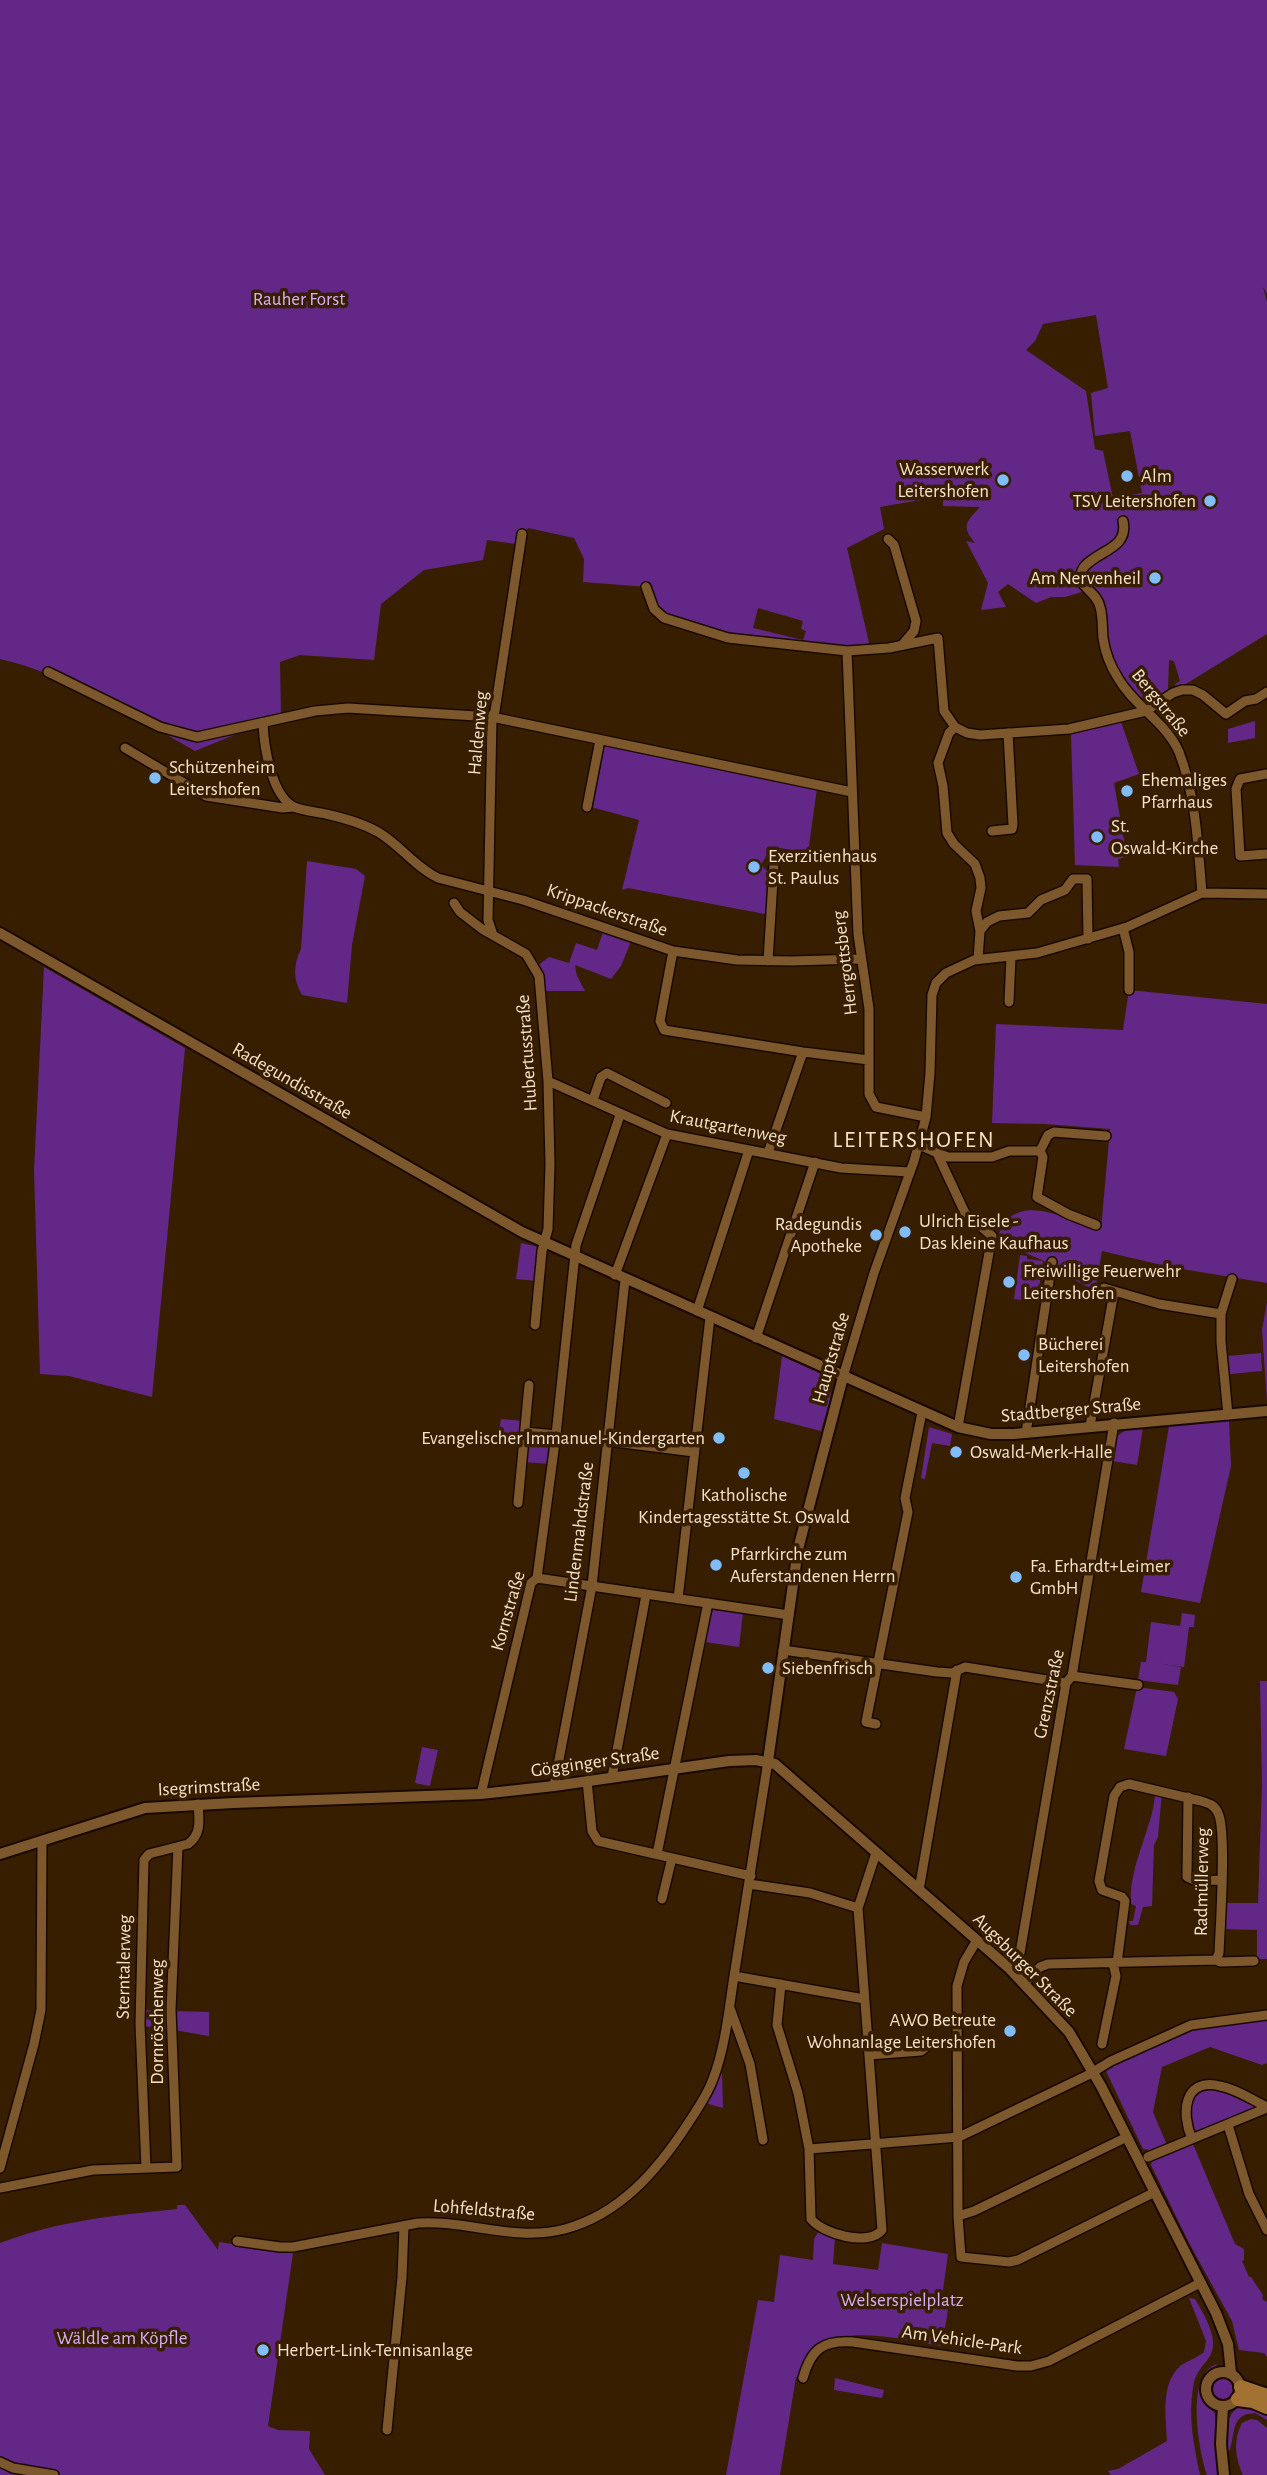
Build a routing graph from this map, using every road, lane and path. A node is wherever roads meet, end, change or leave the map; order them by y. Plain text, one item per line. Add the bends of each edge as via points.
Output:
1 (1123, 521) dead end
2 (522, 534) dead end
3 (888, 539) dead end
4 (646, 587) dead end
5 (903, 644) junction
6 (847, 651) junction
7 (48, 672) dead end
8 (1267, 692) edge
9 (1146, 711) junction
10 (492, 717) junction
11 (263, 723) junction
12 (955, 727) junction
13 (1008, 733) junction
14 (600, 740) junction
15 (125, 748) dead end
16 (1267, 774) edge
17 (852, 792) junction
18 (293, 807) junction
19 (587, 807) dead end
20 (992, 831) dead end
21 (1267, 854) edge
22 (774, 864) dead end
23 (489, 891) junction
24 (1202, 893) junction
25 (1267, 894) edge
26 (454, 903) dead end
27 (1123, 928) junction
28 (980, 931) junction
29 (0, 933) edge
30 (494, 936) junction
31 (1088, 939) junction
32 (673, 951) junction
33 (1011, 957) junction
34 (860, 959) junction
35 (978, 959) junction
36 (768, 961) junction
37 (1129, 990) dead end
38 (1009, 1002) dead end
39 (803, 1052) junction
40 (869, 1060) junction
41 (548, 1082) junction
42 (593, 1100) junction
43 (666, 1103) dead end
44 (620, 1115) junction
45 (926, 1117) junction
46 (667, 1135) junction
47 (1106, 1136) dead end
48 (919, 1145) junction
49 (749, 1150) junction
50 (1040, 1151) junction
51 (768, 1153) junction
52 (937, 1153) junction
53 (816, 1162) junction
54 (910, 1172) junction
55 (1096, 1225) dead end
56 (544, 1242) junction
57 (576, 1257) junction
58 (1052, 1262) dead end
59 (620, 1277) junction
60 (1231, 1279) dead end
61 (1104, 1288) dead end
62 (1114, 1292) junction
63 (696, 1311) junction
64 (1221, 1314) junction
65 (710, 1317) junction
66 (535, 1325) dead end
67 (756, 1338) junction
68 (843, 1377) junction
69 (529, 1385) dead end
70 (1267, 1411) edge
71 (922, 1412) junction
72 (1228, 1415) junction
73 (1114, 1423) junction
74 (1090, 1426) junction
75 (958, 1427) junction
76 (524, 1432) junction
77 (1026, 1433) junction
78 (556, 1435) junction
79 (607, 1441) junction
80 (694, 1452) junction
81 (518, 1503) dead end
82 (537, 1578) junction
83 (592, 1587) junction
84 (646, 1595) junction
85 (678, 1599) junction
86 (708, 1603) junction
87 (789, 1615) junction
88 (783, 1650) junction
89 (877, 1663) junction
90 (957, 1670) junction
91 (1069, 1679) junction
92 (1138, 1685) dead end
93 (876, 1724) dead end
94 (768, 1761) junction
95 (674, 1769) junction
96 (612, 1777) junction
97 (587, 1781) junction
98 (554, 1786) junction
99 (481, 1794) junction
100 (426, 1797) joint
101 (1188, 1797) junction
102 (198, 1804) junction
103 (42, 1841) junction
104 (178, 1847) junction
105 (0, 1853) edge
106 (876, 1853) junction
107 (657, 1854) junction
108 (672, 1858) junction
109 (750, 1880) junction
110 (1221, 1881) junction
111 (919, 1890) junction
112 (662, 1899) dead end
113 (858, 1908) junction
114 (977, 1940) junction
115 (1216, 1960) junction
116 (1254, 1961) dead end
117 (1115, 1963) junction
118 (1010, 1969) junction
119 (734, 1976) junction
120 (781, 1984) junction
121 (1024, 1984) junction
122 (864, 1999) junction
123 (729, 2006) junction
124 (1267, 2014) edge
125 (1102, 2044) dead end
126 (926, 2047) dead end
127 (869, 2055) junction
128 (1093, 2072) junction
129 (1267, 2108) edge
130 (1228, 2125) junction
131 (959, 2137) junction
132 (1127, 2137) junction
133 (1192, 2139) junction
134 (763, 2140) dead end
135 (876, 2144) junction
136 (809, 2149) junction
137 (1147, 2157) dead end
138 (0, 2168) edge
139 (146, 2168) junction
140 (0, 2188) edge
141 (1155, 2192) junction
142 (958, 2216) junction
143 (404, 2226) junction
144 (1267, 2230) edge
145 (237, 2241) dead end
146 (1200, 2283) junction
147 (1225, 2372) junction
148 (803, 2378) dead end
149 (1239, 2393) junction
150 (1267, 2396) edge
151 (1223, 2406) junction
152 (1267, 2407) edge
153 (387, 2430) dead end
154 (0, 2462) edge
155 (54, 2475) edge
156 (1224, 2475) edge

1 - 9 street, Bergstraße via 1120,541 1085,566 1079,577 1097,597 1107,654 1117,678
2 - 10 street, Haldenweg
3 - 5 street via 894,545 916,621
4 - 6 street via 658,614 678,623 732,638
5 - 6 street
5 - 12 street via 938,638 944,711
6 - 17 street, Herrgottsberg
7 - 11 street via 160,727 197,737
8 - 9 street via 1226,714 1194,690 1173,693
9 - 13 street via 1069,729
9 - 24 street, Bergstraße via 1174,743 1184,769 1198,832
10 - 11 street via 348,708
10 - 14 street
10 - 23 street, Haldenweg
11 - 18 street via 266,760
12 - 13 street via 980,735
12 - 28 street via 938,764 947,833 975,864 980,878 976,911
13 - 20 street via 1013,825 1012,829
14 - 17 street
14 - 19 street
15 - 18 street via 206,796
16 - 21 street via 1240,779 1236,789 1240,856
17 - 34 street, Herrgottsberg
18 - 23 street, Krippackerstraße via 346,818 401,848 426,872
22 - 36 street
23 - 30 street, Haldenweg via 488,920
23 - 32 street, Krippackerstraße
24 - 25 street
24 - 27 street
26 - 30 street, Hubertusstraße via 469,920
27 - 31 street
27 - 37 street via 1129,952
28 - 31 street via 999,916 1028,913 1041,900 1065,890 1073,879 1087,879
28 - 35 street
29 - 56 street, Radegundisstraße
30 - 41 street, Hubertusstraße via 526,954 539,976
31 - 33 street
32 - 36 street, Krippackerstraße
32 - 39 street via 660,1021 664,1030
33 - 35 street
33 - 38 street
34 - 36 street, Krippackerstraße
34 - 40 street, Herrgottsberg via 869,1009
35 - 45 street, Hauptstraße via 946,974 932,995
39 - 40 street
39 - 51 street
40 - 45 street, Herrgottsberg via 869,1094 876,1107
41 - 42 street, Krautgartenweg
41 - 56 street, Hubertusstraße via 550,1164
42 - 43 street via 607,1073
42 - 44 street, Krautgartenweg
44 - 46 street, Krautgartenweg
44 - 57 street, Kornstraße via 576,1245
45 - 48 street, Hauptstraße
46 - 49 street, Krautgartenweg
46 - 59 street, Lindenmahdstraße
47 - 50 street via 1054,1132
48 - 52 street
48 - 54 street, Hauptstraße
49 - 51 street, Krautgartenweg
49 - 63 street
50 - 52 street via 1010,1151 992,1157
50 - 55 street via 1037,1197
51 - 53 street, Krautgartenweg
52 - 75 street via 965,1213 992,1236
53 - 54 street, Krautgartenweg
53 - 67 street
54 - 68 street, Hauptstraße
56 - 57 street, Radegundisstraße
56 - 66 street
57 - 59 street, Radegundisstraße
57 - 78 street, Kornstraße
58 - 77 street
59 - 63 street, Radegundisstraße
59 - 79 street, Lindenmahdstraße
60 - 64 street
61 - 62 street
62 - 64 street
62 - 74 street
63 - 65 street, Radegundisstraße
64 - 72 street
65 - 67 street, Radegundisstraße
65 - 80 street
67 - 68 street, Radegundisstraße
68 - 71 street, Stadtberger Straße
68 - 87 street, Hauptstraße via 801,1531
69 - 76 street
70 - 72 street, Stadtberger Straße
71 - 75 street, Stadtberger Straße
71 - 89 street via 905,1498 908,1512
72 - 73 street, Stadtberger Straße
73 - 74 street, Stadtberger Straße
73 - 91 street, Grenzstraße
74 - 77 street, Stadtberger Straße
75 - 77 street, Stadtberger Straße via 991,1434
76 - 78 street
76 - 81 street
78 - 82 street, Kornstraße
79 - 80 street
79 - 83 street, Lindenmahdstraße
80 - 85 street
82 - 83 street
82 - 99 street, Kornstraße via 526,1602
83 - 84 street
83 - 98 street, Lindenmahdstraße
84 - 85 street
84 - 96 street
85 - 86 street
86 - 87 street
86 - 95 street
87 - 88 street, Hauptstraße
88 - 89 street
88 - 94 street, Hauptstraße
89 - 90 street via 942,1673
89 - 93 street via 866,1722
90 - 91 street via 965,1667
90 - 111 street
91 - 92 street
91 - 118 street, Grenzstraße via 1020,1953
94 - 95 street, Gögginger Straße
94 - 106 street, Augsburger Straße
94 - 109 street, Lohfeldstraße
95 - 96 street, Gögginger Straße
95 - 107 street
96 - 97 street, Gögginger Straße
97 - 98 street, Gögginger Straße
97 - 107 street via 592,1832 598,1841
98 - 99 street, Gögginger Straße
99 - 100 street, Gögginger Straße
100 - 102 street, Isegrimstraße
101 - 110 street, Radmüllerweg via 1210,1804 1219,1815
101 - 110 street via 1187,1877
101 - 117 street, Radmüllerweg via 1129,1784 1119,1787 1114,1796 1099,1881 1102,1890 1125,1901
102 - 103 street, Isegrimstraße via 145,1808
102 - 104 street, Sterntalerweg via 196,1837
103 - 105 street, Isegrimstraße
103 - 138 street via 41,2010
104 - 139 street, Sterntalerweg via 149,1854 144,1860 140,2024
104 - 139 street, Dornröschenweg via 171,2010 177,2167
106 - 111 street, Augsburger Straße
106 - 113 street
107 - 108 street
108 - 109 street
108 - 112 street
109 - 113 street
109 - 119 street, Lohfeldstraße
110 - 115 street, Radmüllerweg
111 - 114 street, Augsburger Straße
113 - 122 street
114 - 118 street, Augsburger Straße
114 - 131 street via 957,1986
115 - 116 street
115 - 117 street
117 - 121 street via 1048,1964
117 - 125 street
118 - 121 street, Augsburger Straße
119 - 120 street
119 - 123 street, Lohfeldstraße
120 - 122 street
120 - 136 street via 778,2025
121 - 128 street, Augsburger Straße via 1069,2032
122 - 127 street
123 - 134 street, Lohfeldstraße via 750,2064
123 - 143 street, Lohfeldstraße via 714,2077 702,2101 656,2169 608,2210 565,2229 524,2234 436,2222
124 - 128 street via 1191,2025
126 - 127 street
127 - 135 street
128 - 131 street
128 - 132 street, Augsburger Straße
129 - 130 street
129 - 133 street via 1223,2086 1203,2086 1186,2102 1185,2119
130 - 133 street
130 - 144 street via 1249,2194
131 - 135 street
131 - 142 street
132 - 141 street, Augsburger Straße
132 - 142 street
133 - 137 street
135 - 136 street
135 - 136 street via 882,2230 870,2239 828,2232 811,2219
139 - 140 street via 93,2170
141 - 142 street via 1009,2262 961,2257
141 - 146 street, Augsburger Straße
143 - 145 street, Lohfeldstraße via 293,2247
143 - 153 street
146 - 147 street, Augsburger Straße via 1228,2344
146 - 148 street, Am Vehicle-Park via 1031,2366 834,2342 815,2352
147 - 149 street via 1238,2379
147 - 151 street via 1208,2380 1206,2391 1213,2403
149 - 150 highway
149 - 151 street
149 - 152 highway
151 - 156 street
154 - 155 street

